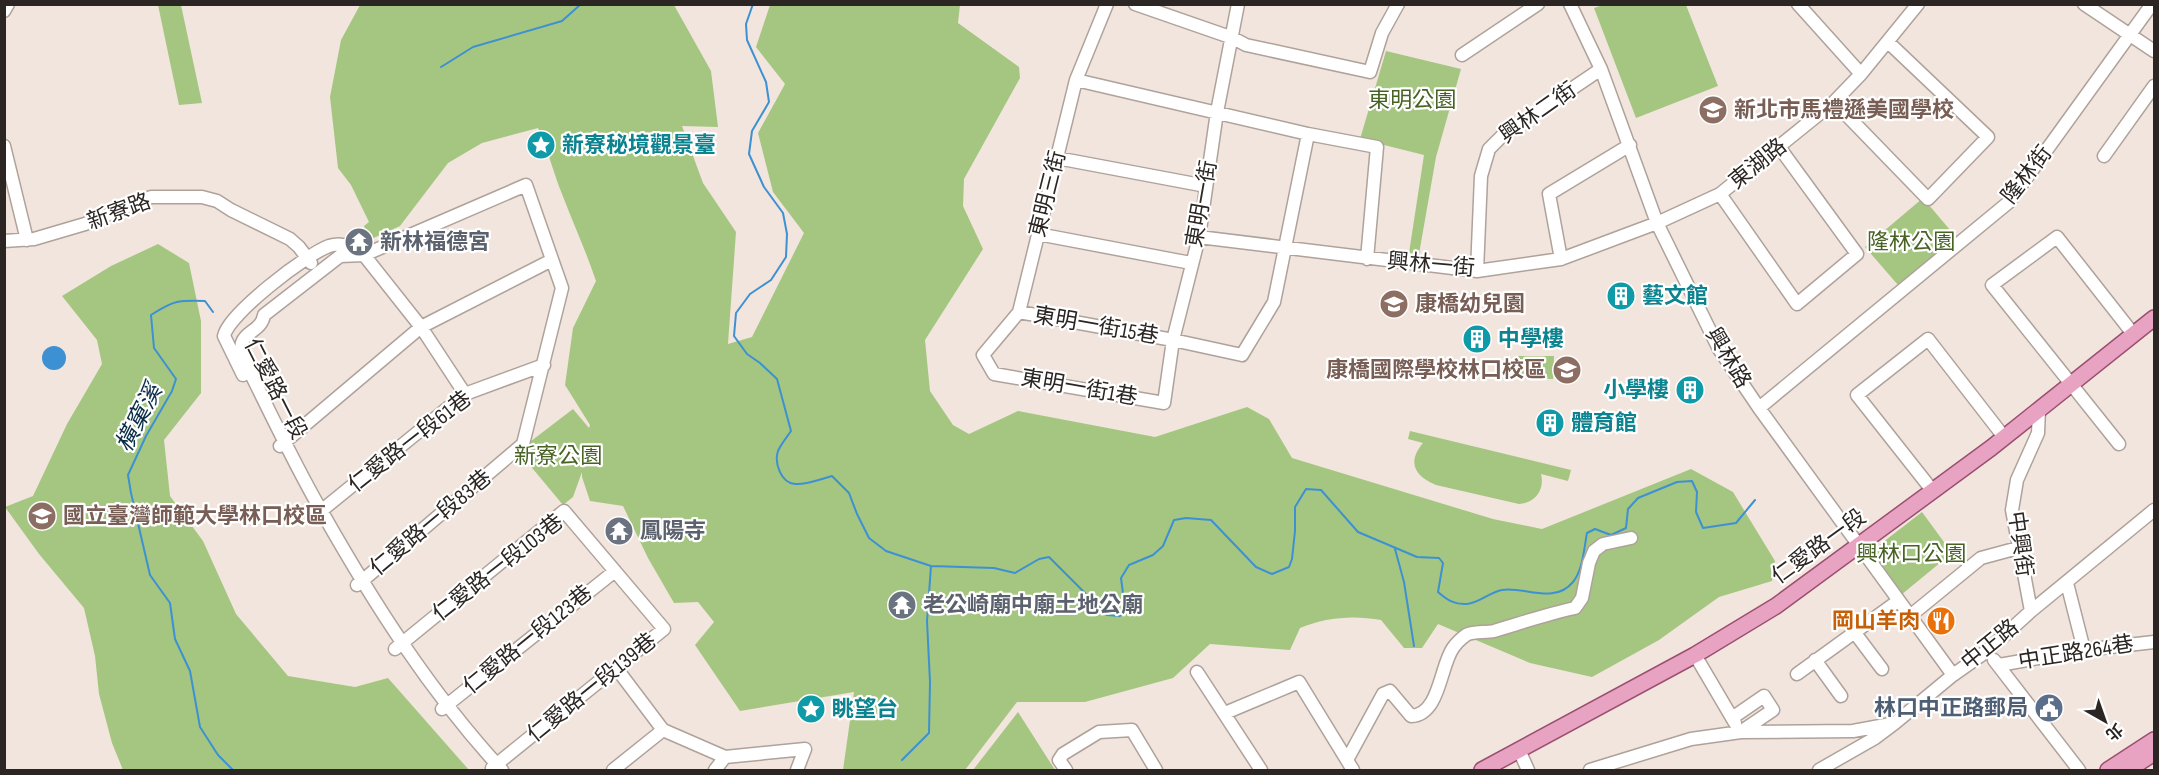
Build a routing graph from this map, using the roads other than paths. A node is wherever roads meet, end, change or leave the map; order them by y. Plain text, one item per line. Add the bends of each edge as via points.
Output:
1 (8, 4) edge
2 (1107, 4) edge
3 (1135, 4) edge
4 (1238, 4) edge
5 (1538, 4) edge
6 (1570, 4) edge
7 (1798, 4) edge
8 (1918, 4) edge
9 (2084, 4) edge
10 (2152, 4) edge
11 (1398, 5) edge
12 (4, 11) edge
13 (2130, 35) junction
14 (1233, 38) junction
15 (1888, 42) junction
16 (2154, 51) edge
17 (1462, 55) dead end
18 (1600, 69) junction
19 (1861, 74) junction
20 (1076, 80) junction
21 (2154, 86) edge
22 (1834, 102) junction
23 (1217, 112) junction
24 (1308, 134) junction
25 (1630, 145) junction
26 (4, 146) edge
27 (1779, 147) junction
28 (2104, 156) dead end
29 (1057, 158) junction
30 (1206, 186) junction
31 (1720, 194) junction
32 (1657, 223) junction
33 (1038, 234) junction
34 (1199, 237) junction
35 (27, 240) junction
36 (4, 241) edge
37 (1285, 249) junction
38 (364, 255) junction
39 (306, 257) junction
40 (1367, 259) junction
41 (1561, 259) junction
42 (552, 260) junction
43 (1191, 263) junction
44 (1477, 271) junction
45 (318, 272) junction
46 (1018, 312) junction
47 (2154, 318) edge
48 (421, 327) junction
49 (2134, 335) junction
50 (1173, 340) junction
51 (544, 365) junction
52 (994, 374) joint
53 (2071, 385) junction
54 (465, 394) junction
55 (1164, 403) joint
56 (1759, 408) junction
57 (2038, 409) junction
58 (2004, 437) junction
59 (282, 444) junction
60 (2119, 444) dead end
61 (1932, 490) junction
62 (2154, 510) edge
63 (318, 513) junction
64 (1631, 538) dead end
65 (1858, 547) junction
66 (2018, 548) junction
67 (615, 571) junction
68 (359, 583) junction
69 (2067, 584) junction
70 (1898, 601) junction
71 (2031, 611) junction
72 (1910, 616) junction
73 (664, 629) joint
74 (1855, 633) junction
75 (2154, 642) edge
76 (398, 646) junction
77 (2085, 650) junction
78 (1987, 651) junction
79 (1695, 655) junction
80 (1815, 660) junction
81 (1999, 665) junction
82 (617, 669) junction
83 (1882, 669) dead end
84 (1197, 672) dead end
85 (1797, 674) dead end
86 (1953, 675) junction
87 (1841, 696) dead end
88 (445, 707) junction
89 (1225, 713) junction
90 (1732, 718) junction
91 (1895, 723) junction
92 (663, 730) junction
93 (1741, 732) junction
94 (2154, 740) edge
95 (1519, 750) junction
96 (2154, 753) edge
97 (725, 757) junction
98 (1350, 765) edge
99 (495, 769) edge
100 (612, 771) edge
101 (715, 771) edge
102 (797, 771) edge
103 (1066, 771) edge
104 (1156, 771) edge
105 (1261, 771) edge
106 (1482, 771) edge
107 (1528, 771) edge
108 (1590, 771) edge
109 (1819, 771) edge
110 (2079, 771) edge
111 (2108, 771) edge
112 (2128, 771) edge

1 - 12 street
2 - 20 street, 東明三街
3 - 14 street
4 - 14 street, 東明一街
5 - 17 street
6 - 18 street, 興林路
7 - 19 street
8 - 15 street, 東湖路
9 - 13 street
10 - 13 street, 隆林街
11 - 14 street via 1382,33 1370,72 1246,45
13 - 16 street
13 - 56 street, 隆林街 via 2009,202
14 - 23 street, 東明一街
15 - 19 street, 東湖路
15 - 22 street via 1988,137 1928,200
18 - 25 street, 興林路
18 - 44 street, 興林二街 via 1489,149 1481,176
19 - 22 street, 東湖路
20 - 23 street
20 - 29 street, 東明三街
21 - 28 street
22 - 27 street, 東湖路
23 - 24 street
23 - 30 street, 東明一街
24 - 37 street
24 - 40 street via 1377,147
25 - 32 street, 興林路
25 - 41 street via 1549,194
26 - 35 street
27 - 31 street, 東湖路
27 - 31 street via 1857,254 1797,304
29 - 30 street
29 - 33 street, 東明三街
30 - 34 street, 東明一街
31 - 32 street, 東湖路
32 - 41 street, 興林一街
32 - 56 street, 興林路 via 1719,349
33 - 43 street
33 - 46 street, 東明三街
34 - 37 street, 興林一街
34 - 43 street, 東明一街
35 - 36 street, 新寮路
35 - 39 street, 新寮路 via 86,224 151,197 202,197 290,239
37 - 40 street, 興林一街
37 - 50 street, 東明一街15巷 via 1274,302 1242,355
38 - 39 street, 仁愛路一段 via 354,247 341,245
38 - 42 street, 仁愛路一段83巷 via 526,185
38 - 45 street, 仁愛路一段 via 340,256
38 - 48 street
39 - 45 street, 新寮路
39 - 59 street, 仁愛路一段 via 237,315 224,336
40 - 44 street, 興林一街
41 - 44 street, 興林一街
42 - 48 street
42 - 51 street, 仁愛路一段83巷 via 562,288
43 - 50 street, 東明一街
45 - 59 street, 仁愛路一段 via 264,315 242,343 241,352
46 - 50 street, 東明一街15巷
46 - 52 street, 東明三街 via 983,355
47 - 49 main road, 仁愛路一段
48 - 54 street
48 - 59 street
49 - 53 main road, 仁愛路一段
49 - 53 street via 2057,237 1992,285
50 - 55 street, 東明一街
51 - 54 street, 仁愛路一段61巷
51 - 68 street, 仁愛路一段83巷 via 523,444
52 - 55 street, 東明一街1巷
53 - 57 main road, 仁愛路一段
53 - 60 street
54 - 63 street, 仁愛路一段61巷
56 - 65 street, 興林路
57 - 58 main road, 仁愛路一段
57 - 66 street, 中興街 via 2038,433 2015,490 2013,510
58 - 61 main road, 仁愛路一段
58 - 61 street via 1928,339 1857,395
59 - 63 street, 仁愛路一段
61 - 65 main road, 仁愛路一段
62 - 69 street, 中正路
63 - 68 street, 仁愛路一段
64 - 98 street via 1603,544 1594,551 1582,598 1575,608 1467,635 1452,649 1438,690 1417,716 1411,716 1390,691 1383,694
65 - 70 street, 興林路
65 - 79 main road, 仁愛路一段 via 1776,606
66 - 71 street, 中興街
66 - 72 street via 1981,558
67 - 73 street, 仁愛路一段103巷
67 - 76 street, 仁愛路一段103巷 via 564,511
67 - 88 street, 仁愛路一段123巷
68 - 76 street, 仁愛路一段
69 - 71 street, 中正路
69 - 77 street
70 - 72 street, 興林路
70 - 74 street
71 - 78 street, 中正路
72 - 86 street, 興林路
73 - 82 street, 仁愛路一段139巷
74 - 80 street
74 - 83 street
75 - 77 street, 中正路264巷
76 - 88 street, 仁愛路一段
77 - 81 street, 中正路264巷
78 - 81 street
78 - 86 street, 中正路
79 - 90 street
79 - 95 main road, 仁愛路一段
80 - 85 street
80 - 87 street
81 - 110 street
82 - 92 street
82 - 99 street, 仁愛路一段139巷
84 - 89 street
86 - 91 street, 中正路
88 - 99 street, 仁愛路一段
89 - 98 street via 1299,682
89 - 105 street
90 - 93 street
90 - 93 street via 1764,696 1773,710
91 - 93 street via 1853,730
91 - 109 street, 中正路
92 - 97 street
92 - 100 street
93 - 108 street via 1691,739
94 - 111 main road
95 - 106 main road, 仁愛路一段
95 - 107 street
96 - 112 main road
97 - 101 street
97 - 102 street via 805,749
103 - 104 street via 1059,760 1063,754 1100,732 1132,730

